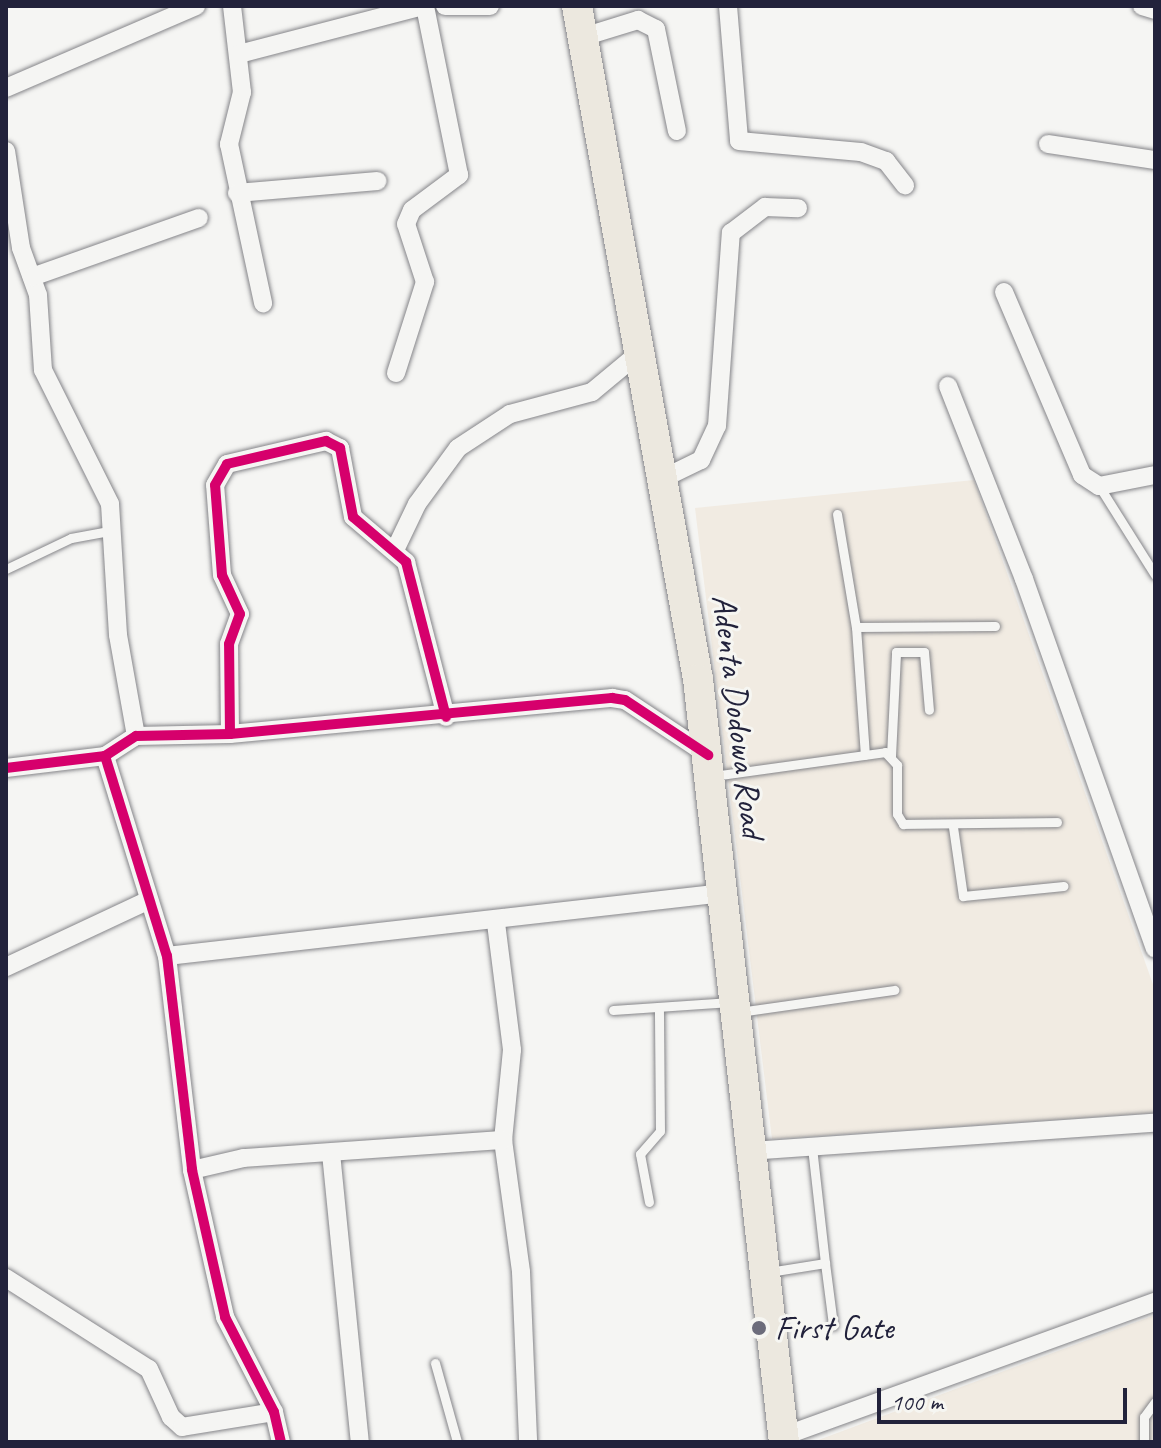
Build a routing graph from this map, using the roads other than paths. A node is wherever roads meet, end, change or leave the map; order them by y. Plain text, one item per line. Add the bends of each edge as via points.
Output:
1 (196, 6) edge
2 (232, 6) edge
3 (424, 6) edge
4 (445, 6) edge
5 (490, 6) edge
6 (577, 6) edge
7 (728, 6) edge
8 (1142, 6) edge
9 (1155, 10) edge
10 (583, 37) junction
11 (239, 54) junction
12 (6, 88) edge
13 (677, 131) dead end
14 (1048, 144) dead end
15 (6, 151) edge
16 (1155, 160) edge
17 (377, 181) dead end
18 (905, 185) dead end
19 (237, 193) junction
20 (798, 208) dead end
21 (199, 218) dead end
22 (32, 277) junction
23 (1004, 292) dead end
24 (263, 303) dead end
25 (639, 353) junction
26 (396, 373) dead end
27 (948, 386) dead end
28 (1155, 475) edge
29 (666, 477) junction
30 (1099, 486) junction
31 (837, 514) dead end
32 (114, 530) junction
33 (395, 550) junction
34 (6, 569) edge
35 (1155, 575) edge
36 (995, 626) dead end
37 (856, 627) junction
38 (929, 710) dead end
39 (446, 717) junction
40 (230, 734) junction
41 (136, 736) junction
42 (865, 755) junction
43 (105, 756) junction
44 (891, 756) junction
45 (709, 765) junction
46 (6, 768) edge
47 (1057, 822) dead end
48 (953, 827) junction
49 (1064, 886) dead end
50 (723, 893) junction
51 (149, 900) junction
52 (496, 923) junction
53 (1155, 948) edge
54 (167, 956) junction
55 (6, 967) edge
56 (894, 990) dead end
57 (659, 1007) junction
58 (735, 1007) junction
59 (613, 1010) dead end
60 (1155, 1123) edge
61 (503, 1140) junction
62 (812, 1148) junction
63 (750, 1151) junction
64 (331, 1153) junction
65 (192, 1170) junction
66 (649, 1202) dead end
67 (825, 1263) junction
68 (765, 1272) junction
69 (6, 1278) edge
70 (1155, 1302) edge
71 (833, 1325) dead end
72 (435, 1363) dead end
73 (1155, 1402) edge
74 (274, 1412) junction
75 (784, 1439) edge
76 (281, 1442) edge
77 (360, 1442) edge
78 (457, 1442) edge
79 (528, 1442) edge
80 (1144, 1442) edge

1 - 12 street
2 - 11 street
3 - 11 street
3 - 26 street via 459,175 412,210 406,224 425,282
4 - 5 street
6 - 10 main road, Adenta Dodowa Road
7 - 18 street via 739,141 861,152 886,161
8 - 9 street
10 - 13 street via 638,20 656,29
10 - 25 main road, Adenta Dodowa Road
11 - 19 street via 242,92 229,144
14 - 16 street
15 - 22 street
17 - 19 street
19 - 24 street
20 - 29 street via 765,207 731,233 717,426 701,460
21 - 22 street
22 - 32 street via 42,320 43,370 110,504
23 - 30 street via 1082,475
25 - 29 main road, Adenta Dodowa Road
25 - 33 street via 592,392 510,414 458,448 417,504
27 - 53 street via 1024,579
28 - 30 street
29 - 45 main road, Adenta Dodowa Road
30 - 35 lane
31 - 37 lane
32 - 34 lane via 71,538
32 - 41 street via 118,635
33 - 39 street via 417,592
33 - 40 street via 353,517 340,448 326,441 227,464 215,485 222,575 240,614 229,644
36 - 37 lane
37 - 42 lane
38 - 44 lane via 924,652 896,652
39 - 40 street
39 - 45 street via 625,700
40 - 41 street
41 - 43 street
42 - 44 lane
42 - 45 lane
43 - 46 street
43 - 51 street
44 - 48 lane via 903,824
45 - 50 main road, Adenta Dodowa Road
47 - 48 lane
48 - 49 lane via 963,896
50 - 52 street
50 - 58 main road, Adenta Dodowa Road
51 - 54 street
51 - 55 street
52 - 54 street
52 - 61 street via 512,1050
54 - 65 street
56 - 58 lane
57 - 58 lane
57 - 59 lane
57 - 66 lane via 660,1131 640,1154
58 - 63 main road, Adenta Dodowa Road
60 - 62 street
61 - 64 street
61 - 79 street via 521,1272
62 - 63 street
62 - 67 lane
63 - 68 main road, Adenta Dodowa Road
64 - 65 street via 244,1158
64 - 77 street
65 - 74 street via 225,1317
67 - 68 lane
67 - 71 lane
68 - 75 main road, Adenta Dodowa Road
69 - 74 street via 149,1369 171,1417 182,1427
70 - 75 street
72 - 78 lane
73 - 80 lane via 1144,1417
74 - 76 street

